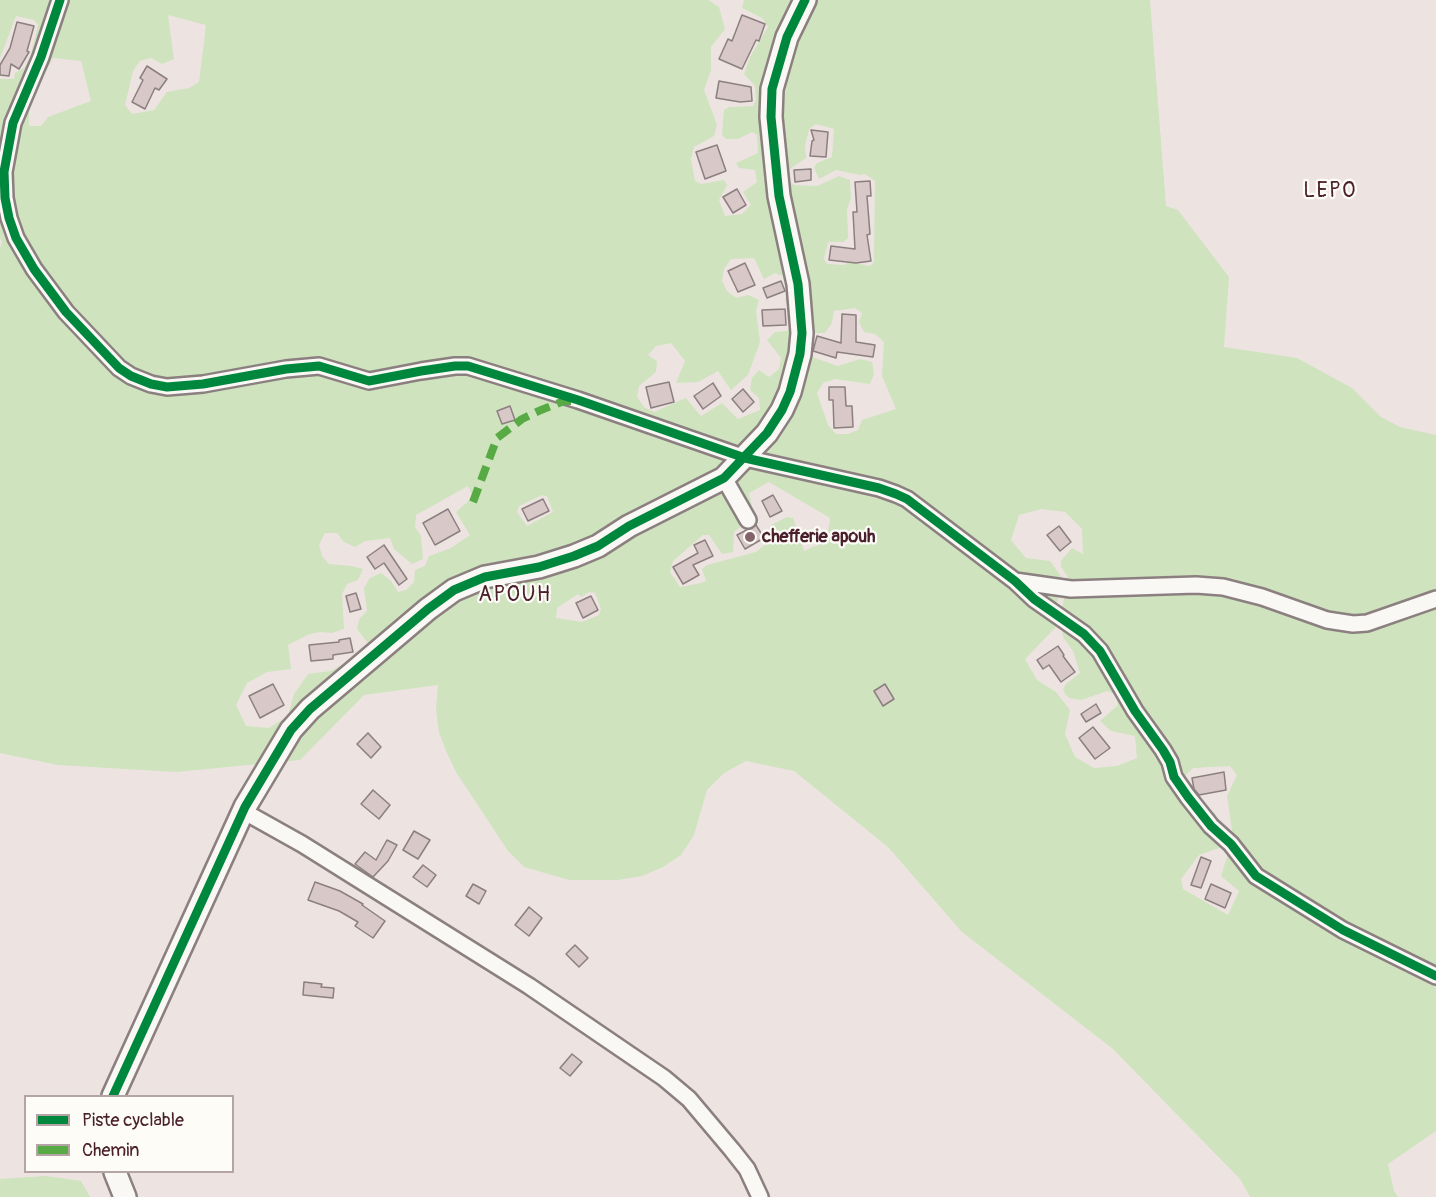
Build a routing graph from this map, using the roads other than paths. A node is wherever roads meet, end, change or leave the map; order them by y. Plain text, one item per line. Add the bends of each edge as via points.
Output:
1 (60, 0) edge
2 (805, 0) edge
3 (745, 458) junction
4 (724, 478) junction
5 (748, 520) dead end
6 (1015, 581) junction
7 (1436, 599) edge
8 (243, 811) junction
9 (1436, 976) edge
10 (112, 1095) edge
11 (115, 1173) edge
12 (125, 1197) edge
13 (760, 1197) edge

1 - 3 street via 42,57 13,123 4,172 5,198 16,238 34,268 66,312 119,368 166,387 320,366 369,381 421,370 468,366
2 - 3 street via 779,59 771,117 779,196 798,284 800,354 782,410
3 - 4 street
3 - 6 street via 879,488 907,499
4 - 5 street
4 - 8 street via 574,556 485,577 454,590 310,710 268,764
6 - 7 street via 1071,589 1223,587 1327,620 1353,624
6 - 9 street via 1100,651 1163,750 1174,777 1256,876 1343,930
8 - 10 street
8 - 13 street via 519,980 664,1078 689,1099 747,1169
11 - 12 street

